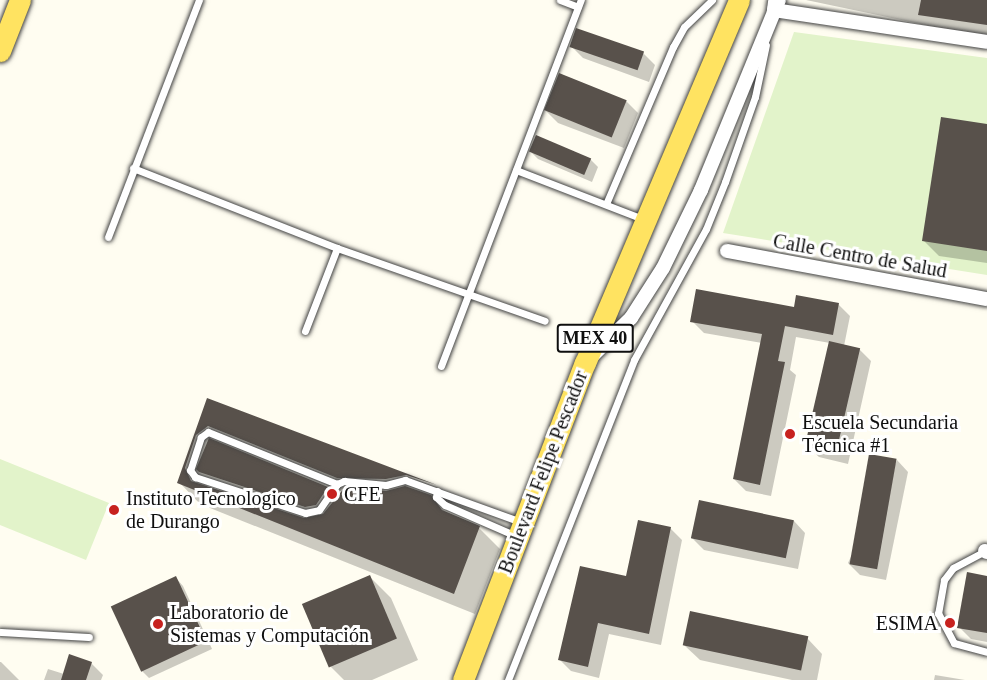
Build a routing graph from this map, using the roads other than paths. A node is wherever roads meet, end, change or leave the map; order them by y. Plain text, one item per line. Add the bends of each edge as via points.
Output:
1 (20, 0) edge
2 (199, 0) edge
3 (560, 0) edge
4 (712, 0) edge
5 (739, 0) edge
6 (776, 3) edge
7 (580, 4) edge
8 (987, 42) edge
9 (0, 51) edge
10 (133, 168) junction
11 (516, 170) junction
12 (606, 204) junction
13 (645, 220) junction
14 (108, 237) dead end
15 (337, 248) junction
16 (727, 251) dead end
17 (468, 294) junction
18 (987, 299) edge
19 (545, 321) dead end
20 (305, 331) dead end
21 (585, 363) junction
22 (441, 366) dead end
23 (337, 484) junction
24 (437, 491) junction
25 (521, 530) junction
26 (986, 552) edge
27 (0, 632) edge
28 (89, 637) dead end
29 (987, 652) edge
30 (463, 680) edge
31 (508, 680) edge

1 - 9 main road
2 - 10 lane
3 - 7 lane
4 - 12 lane via 684,27 673,47
5 - 13 main road, Boulevard Felipe Pescador / MEX 40
6 - 8 street
6 - 21 street via 701,190 663,268 632,318
6 - 31 lane via 755,97 725,182 706,229 634,360
7 - 11 lane
10 - 14 lane
10 - 15 lane
11 - 12 lane
11 - 17 lane
12 - 13 lane
13 - 21 main road, Boulevard Felipe Pescador / MEX 40
15 - 17 lane
15 - 20 lane
16 - 18 street, Calle Centro de Salud
17 - 19 lane
17 - 22 lane
21 - 25 main road, Boulevard Felipe Pescador / MEX 40
23 - 23 lane via 313,514 195,477 190,470 201,437 208,432
23 - 24 lane via 386,485 405,480
24 - 25 lane
24 - 25 lane via 436,497 445,505
25 - 30 main road, Boulevard Felipe Pescador / MEX 40
26 - 29 lane via 953,568 944,580 938,613 954,643
27 - 28 lane

